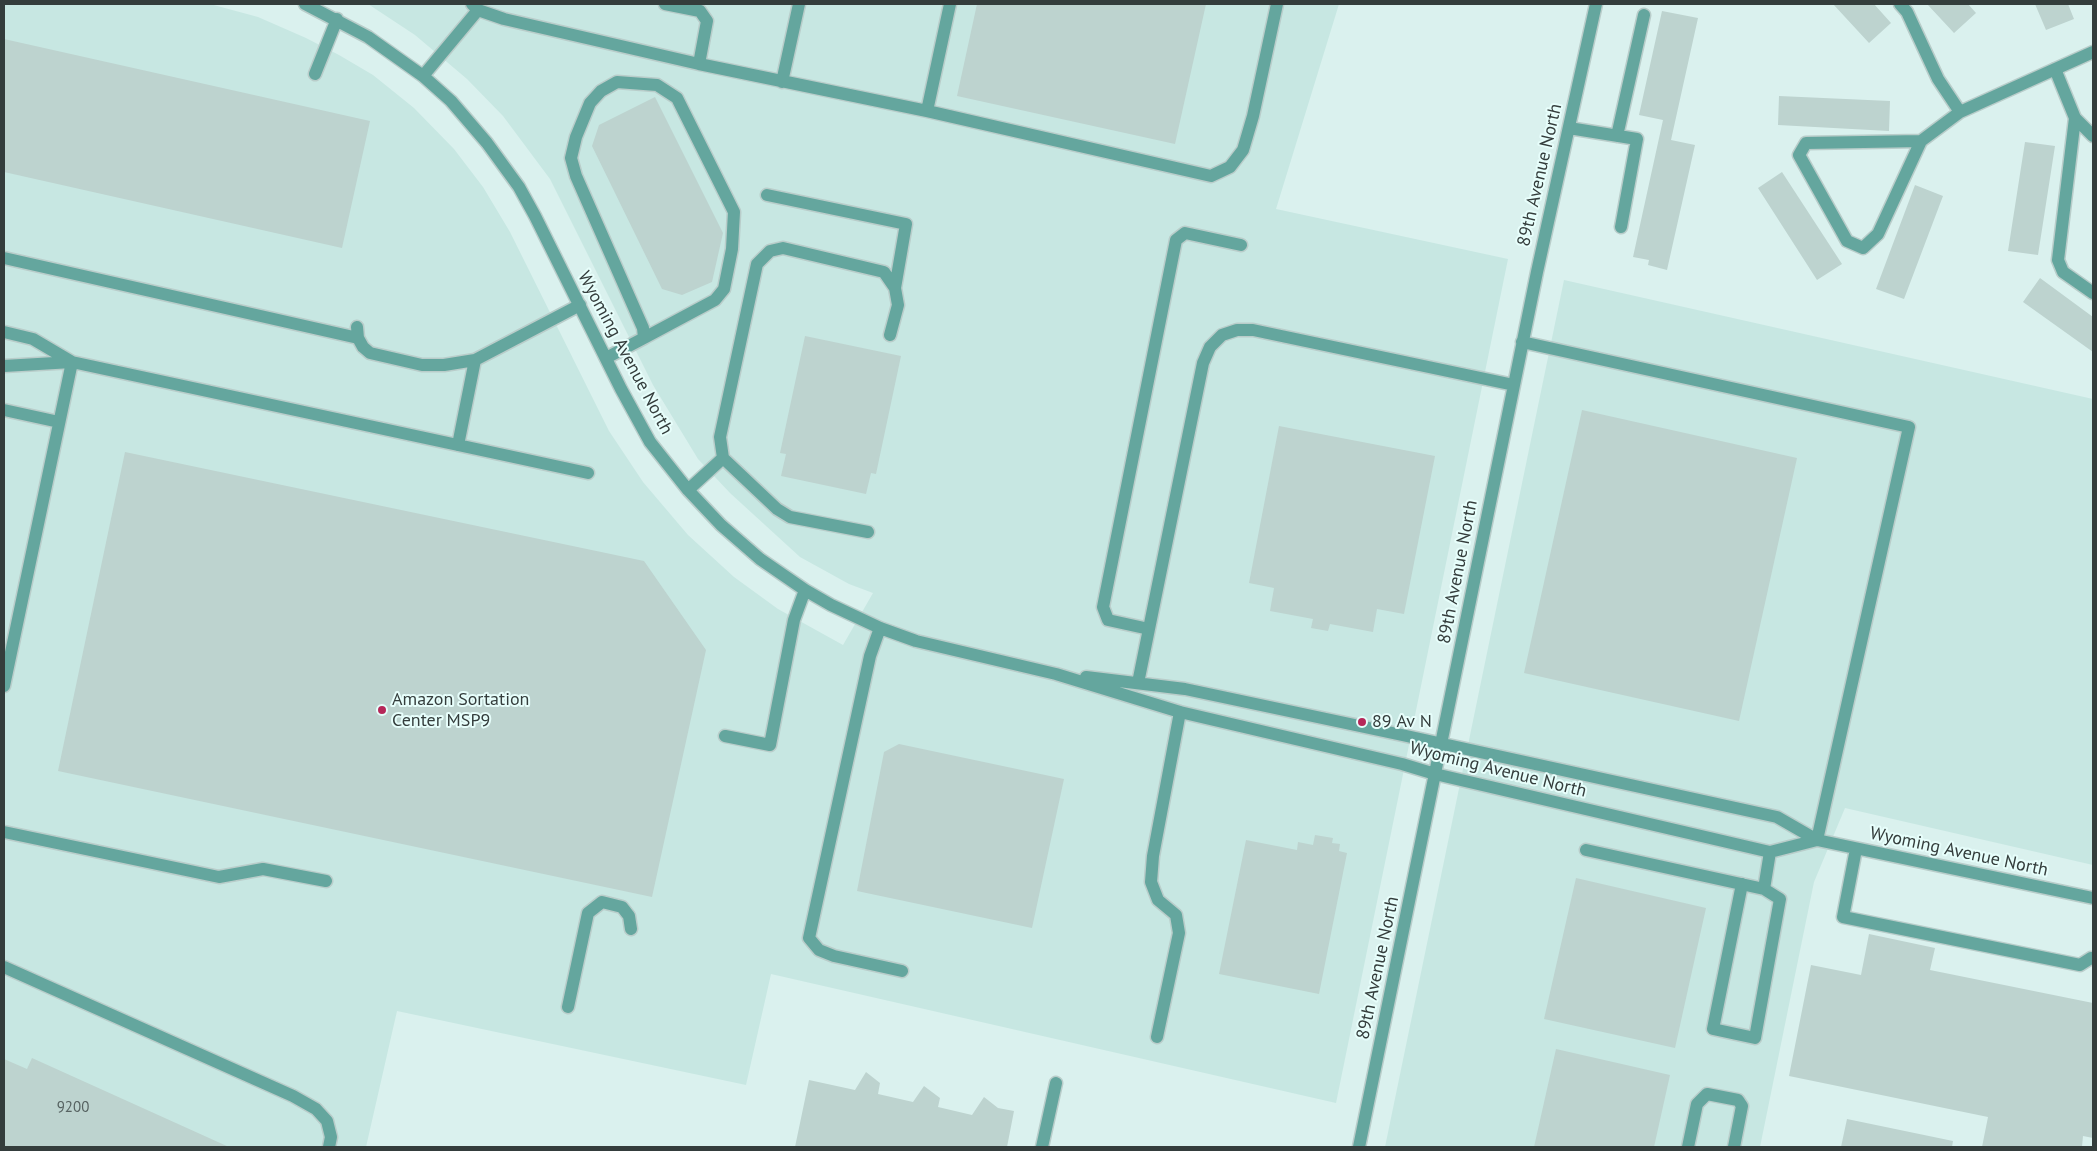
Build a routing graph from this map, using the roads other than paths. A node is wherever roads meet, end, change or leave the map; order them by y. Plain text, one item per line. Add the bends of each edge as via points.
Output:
1 (305, 4) edge
2 (665, 4) edge
3 (799, 4) edge
4 (950, 4) edge
5 (1277, 4) edge
6 (1596, 4) edge
7 (1900, 4) edge
8 (475, 7) edge
9 (1644, 15) dead end
10 (337, 19) junction
11 (2093, 52) edge
12 (699, 64) junction
13 (2056, 69) junction
14 (315, 74) dead end
15 (423, 76) junction
16 (782, 82) junction
17 (928, 111) junction
18 (1960, 112) junction
19 (2075, 118) junction
20 (1568, 128) junction
21 (1617, 136) junction
22 (2093, 136) edge
23 (1921, 141) junction
24 (767, 195) dead end
25 (1621, 226) dead end
26 (1241, 245) dead end
27 (4, 258) edge
28 (895, 288) junction
29 (2093, 293) edge
30 (580, 305) junction
31 (4, 332) edge
32 (890, 335) dead end
33 (644, 338) junction
34 (1522, 342) junction
35 (606, 358) junction
36 (475, 360) junction
37 (72, 362) junction
38 (4, 364) edge
39 (1514, 385) junction
40 (4, 410) edge
41 (59, 422) junction
42 (458, 445) junction
43 (723, 458) junction
44 (588, 473) dead end
45 (688, 490) junction
46 (868, 532) dead end
47 (805, 590) junction
48 (880, 628) junction
49 (1149, 629) junction
50 (1056, 674) junction
51 (1138, 683) junction
52 (4, 686) edge
53 (1180, 712) junction
54 (725, 736) dead end
55 (1441, 745) junction
56 (1435, 774) junction
57 (4, 832) edge
58 (1817, 840) junction
59 (1856, 849) junction
60 (1586, 850) dead end
61 (1770, 852) junction
62 (326, 881) dead end
63 (1742, 884) junction
64 (1764, 889) junction
65 (2093, 898) edge
66 (631, 929) dead end
67 (2092, 954) edge
68 (4, 967) edge
69 (902, 971) dead end
70 (568, 1007) dead end
71 (1157, 1037) dead end
72 (1056, 1083) dead end
73 (329, 1147) edge
74 (1042, 1147) edge
75 (1359, 1147) edge
76 (1688, 1147) edge
77 (1734, 1147) edge

1 - 10 street, Wyoming Avenue North
2 - 12 street via 700,12 707,21
3 - 16 street
4 - 17 street
5 - 17 street via 1243,150 1230,167 1211,176
6 - 20 street, 89th Avenue North
7 - 18 street via 1908,12 1938,79
8 - 12 street via 504,19
8 - 15 street
9 - 21 street
10 - 14 street
10 - 15 street, Wyoming Avenue North
11 - 13 street
12 - 16 street
13 - 18 street
13 - 19 street
15 - 30 street, Wyoming Avenue North via 451,101 519,187
16 - 17 street
18 - 23 street
19 - 22 street
19 - 29 street via 2058,260 2062,272
20 - 21 street
20 - 34 street, 89th Avenue North
21 - 25 street via 1637,140
23 - 23 street via 1806,143 1799,155 1847,241 1863,248 1878,234
24 - 28 street via 906,224
26 - 49 street via 1185,233 1176,240 1103,608 1108,620
27 - 36 street via 358,332 363,347 370,353 422,365
28 - 32 street via 898,305
28 - 43 street via 884,272 783,248 770,251 758,264 720,437
30 - 35 street, Wyoming Avenue North
30 - 36 street
31 - 37 street via 33,339
33 - 33 street via 643,328 571,158 590,102 618,82 657,85 677,98 734,212 732,250 724,289 715,300
33 - 35 street
34 - 39 street, 89th Avenue North
34 - 58 street via 1909,427
35 - 45 street, Wyoming Avenue North via 650,442
36 - 42 street
37 - 38 street
37 - 41 street
37 - 42 street
39 - 49 street via 1253,330 1236,330 1222,335 1210,347 1204,363
39 - 55 street, 89th Avenue North
40 - 41 street
41 - 52 street
42 - 44 street
43 - 45 street
43 - 46 street via 790,517
45 - 47 street, Wyoming Avenue North via 760,559
47 - 48 street, Wyoming Avenue North
47 - 54 street via 794,620 770,745
48 - 50 street, Wyoming Avenue North via 916,641
48 - 69 street via 870,656 809,938 819,950 834,956
49 - 51 street
50 - 51 street, Wyoming Avenue North
50 - 53 street, Wyoming Avenue North
51 - 55 street, Wyoming Avenue North via 1186,689
53 - 56 street, Wyoming Avenue North
53 - 71 street via 1151,882 1158,900 1176,915 1179,933
55 - 56 street, 89th Avenue North
55 - 58 street, Wyoming Avenue North via 1777,817
56 - 61 street, Wyoming Avenue North
56 - 75 street, 89th Avenue North
57 - 62 street via 219,877 263,869
58 - 59 street, Wyoming Avenue North
58 - 61 street, Wyoming Avenue North
59 - 65 street, Wyoming Avenue North
59 - 67 street via 1843,917 2080,965
60 - 63 street
61 - 64 street
63 - 64 street
63 - 64 street via 1713,1029 1755,1038 1780,899
66 - 70 street via 630,916 622,907 602,902 588,913
68 - 73 street via 293,1096 316,1109 327,1121 331,1138
72 - 74 street
76 - 77 street via 1697,1104 1707,1094 1738,1100 1742,1106

